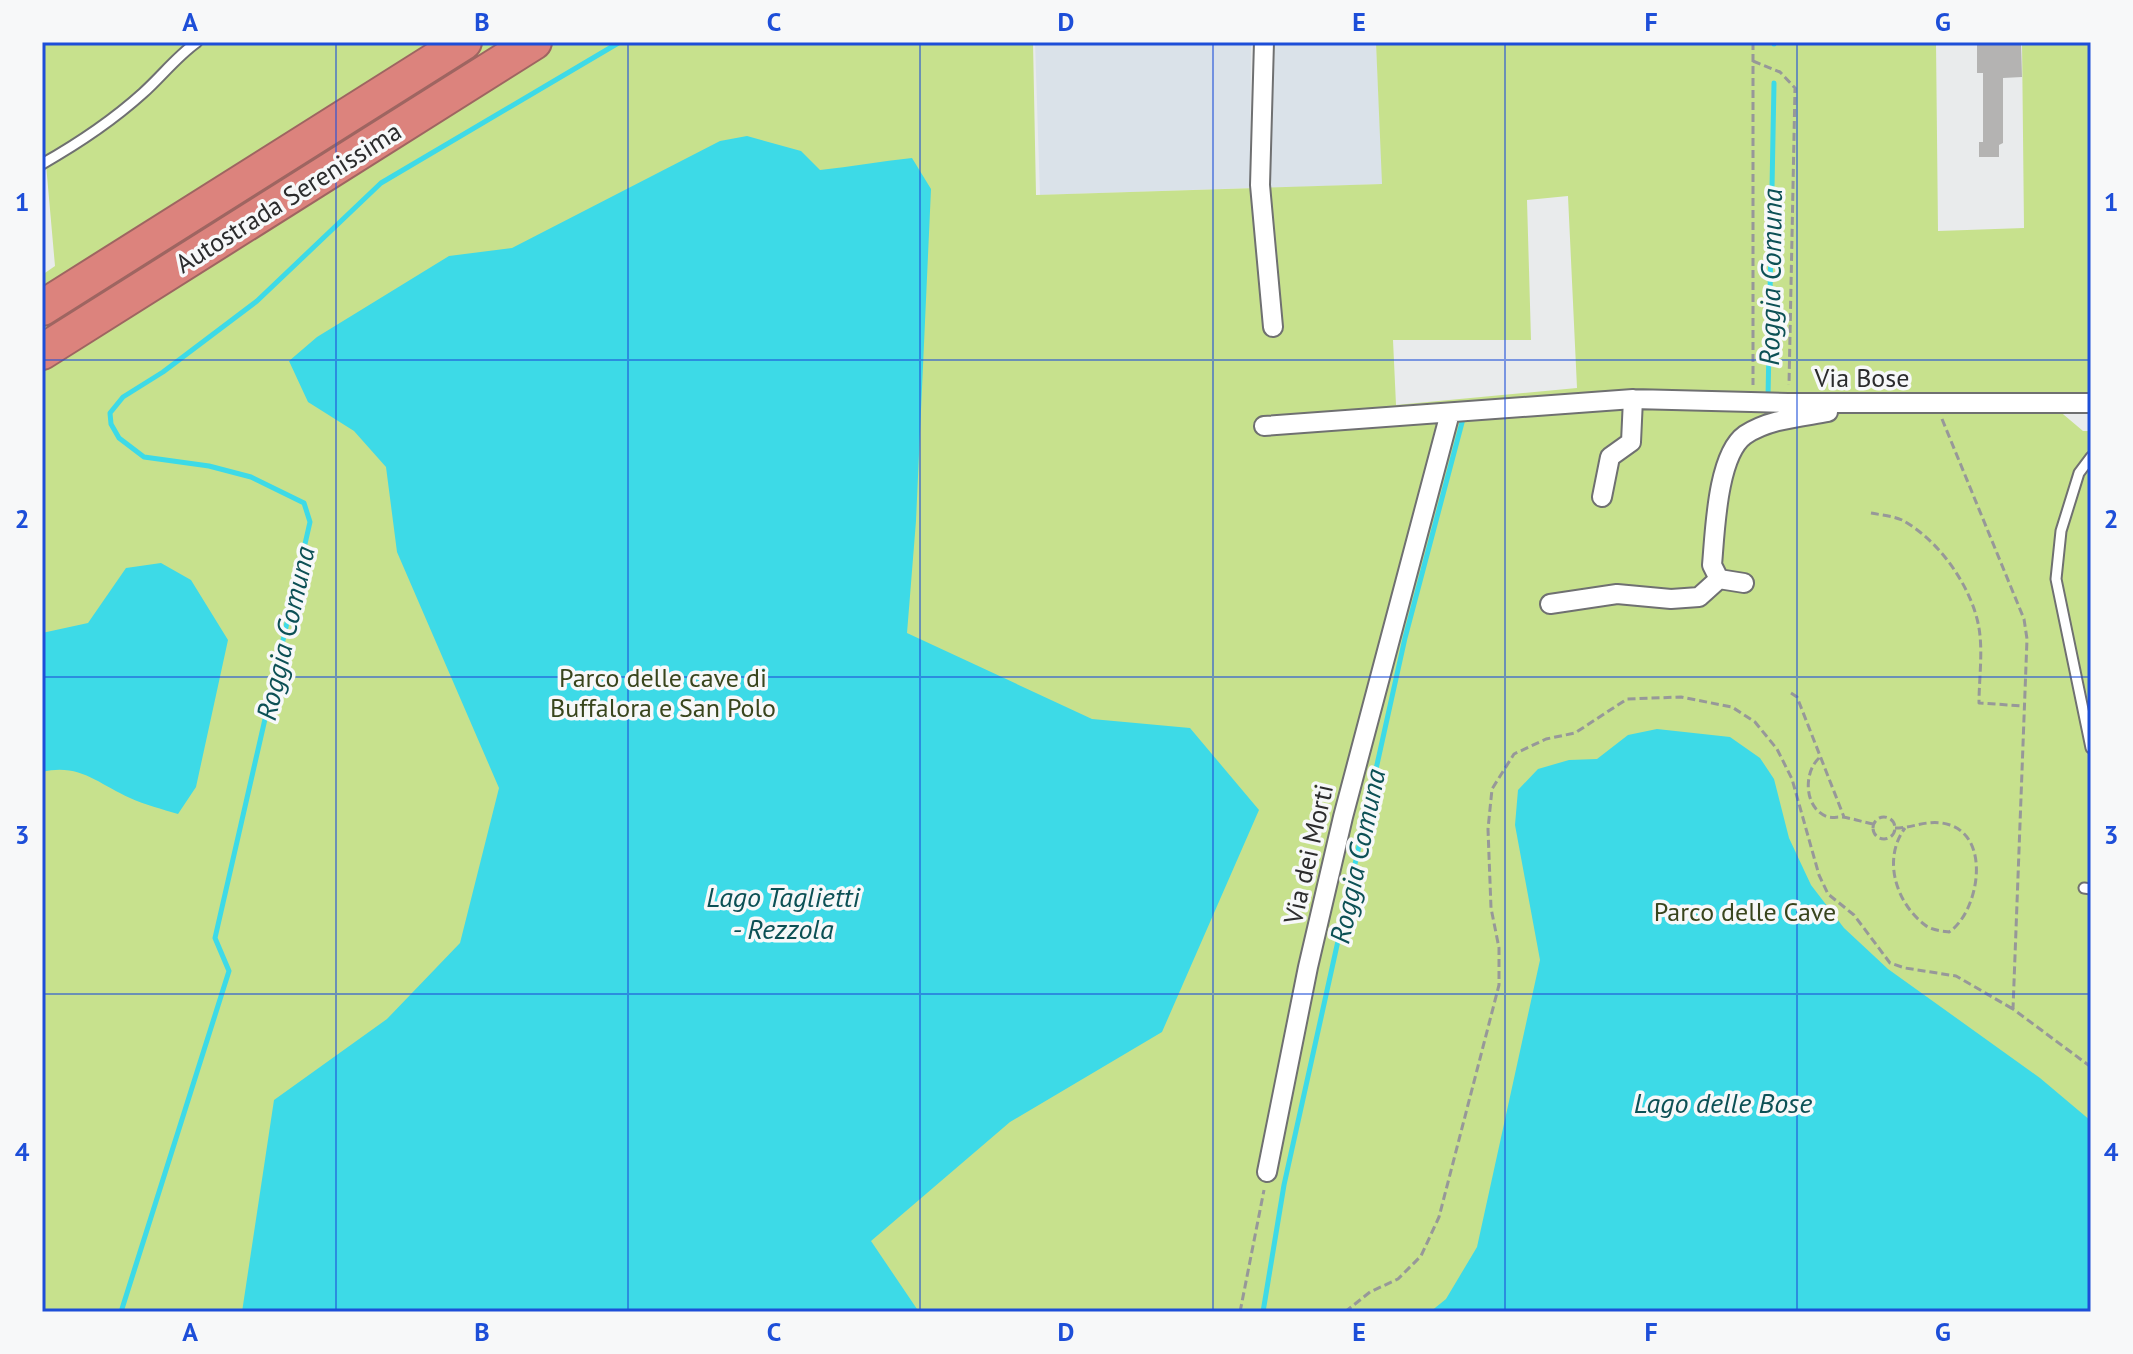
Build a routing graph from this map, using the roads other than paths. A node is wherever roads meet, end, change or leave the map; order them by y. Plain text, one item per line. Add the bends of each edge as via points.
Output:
1 (197, 42) edge
2 (464, 42) edge
3 (534, 42) edge
4 (1264, 42) edge
5 (42, 164) edge
6 (42, 308) edge
7 (1273, 327) dead end
8 (42, 352) edge
9 (1633, 399) junction
10 (1871, 403) junction
11 (2091, 403) edge
12 (1450, 413) junction
13 (1264, 426) dead end
14 (2091, 457) edge
15 (1602, 497) dead end
16 (1719, 579) junction
17 (1744, 583) dead end
18 (1550, 604) dead end
19 (2091, 748) edge
20 (1267, 1172) road end

1 - 5 lane via 107,124
2 - 6 highway, Autostrada Serenissima
3 - 8 highway, Autostrada Serenissima
4 - 7 street via 1260,185
9 - 10 street, Via Bose
9 - 12 street, Via Bose
9 - 15 street via 1631,442 1610,457
10 - 11 street, Via Bose
10 - 16 street via 1776,421 1743,436 1724,466 1712,565
12 - 13 street, Via Bose
12 - 20 street, Via dei Morti via 1343,817
14 - 19 lane via 2079,473 2061,531 2056,579
16 - 17 street
16 - 18 street via 1699,597 1617,594

